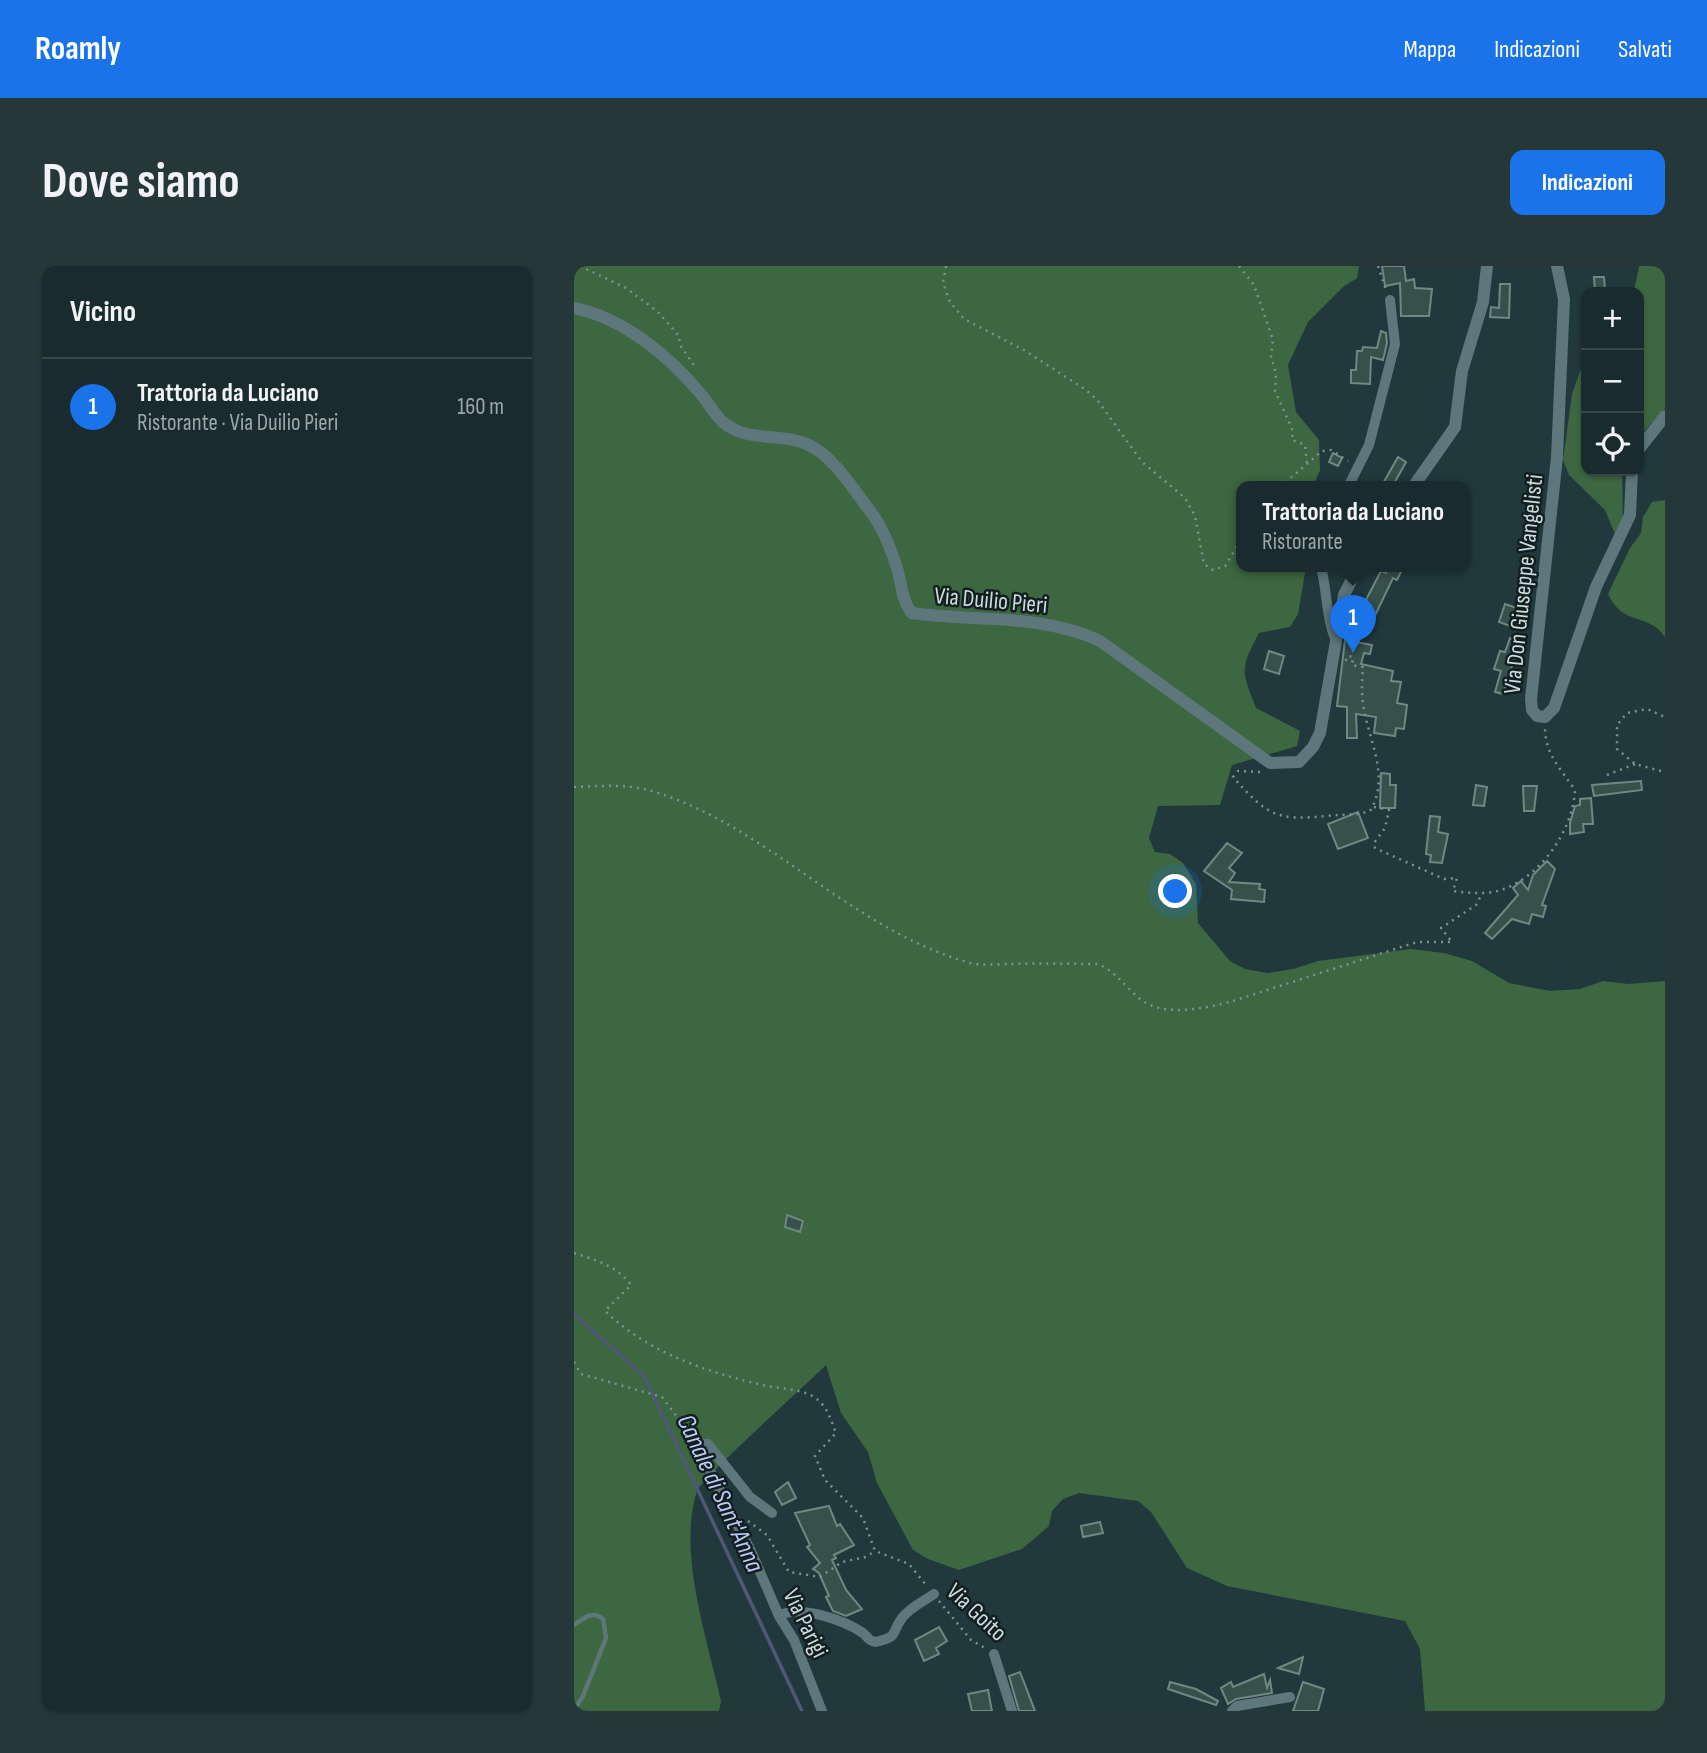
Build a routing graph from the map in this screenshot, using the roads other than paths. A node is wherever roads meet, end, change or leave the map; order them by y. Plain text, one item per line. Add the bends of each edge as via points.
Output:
1 (1487, 266) edge
2 (1557, 266) edge
3 (1390, 300) road end
4 (574, 308) edge
5 (1665, 416) edge
6 (1644, 443) edge
7 (1632, 476) edge
8 (1351, 481) edge
9 (1417, 481) edge
10 (1322, 572) edge
11 (1355, 572) edge
12 (1334, 636) junction
13 (772, 1513) dead end
14 (934, 1594) road end
15 (779, 1616) junction
16 (574, 1625) edge
17 (994, 1654) road end
18 (1290, 1698) dead end
19 (574, 1710) edge
20 (821, 1711) edge
21 (1012, 1711) edge
22 (1232, 1711) edge

1 - 9 street via 1455,427
2 - 7 street, Via Don Giuseppe Vangelisti via 1564,299 1557,457 1531,699 1537,716 1545,717 1554,708 1596,587 1630,516
3 - 8 street via 1395,344 1369,445
4 - 12 street, Via Duilio Pieri via 628,331 670,361 722,422 740,433 810,445 828,459 872,513 898,570 905,605 912,613 999,618 1076,630 1100,641 1270,764 1299,762 1313,747 1320,733
5 - 6 street
10 - 12 street
11 - 12 street, Via Duilio Pieri via 1343,595
13 - 15 street, Via Parigi via 743,1490 708,1444 696,1441
14 - 15 street, Via Goito via 901,1619 891,1638 876,1642 811,1613 788,1610
15 - 20 street, Via Parigi
16 - 19 lane via 597,1615 603,1619 606,1638
17 - 21 street, Via Goito
18 - 22 street via 1237,1706

